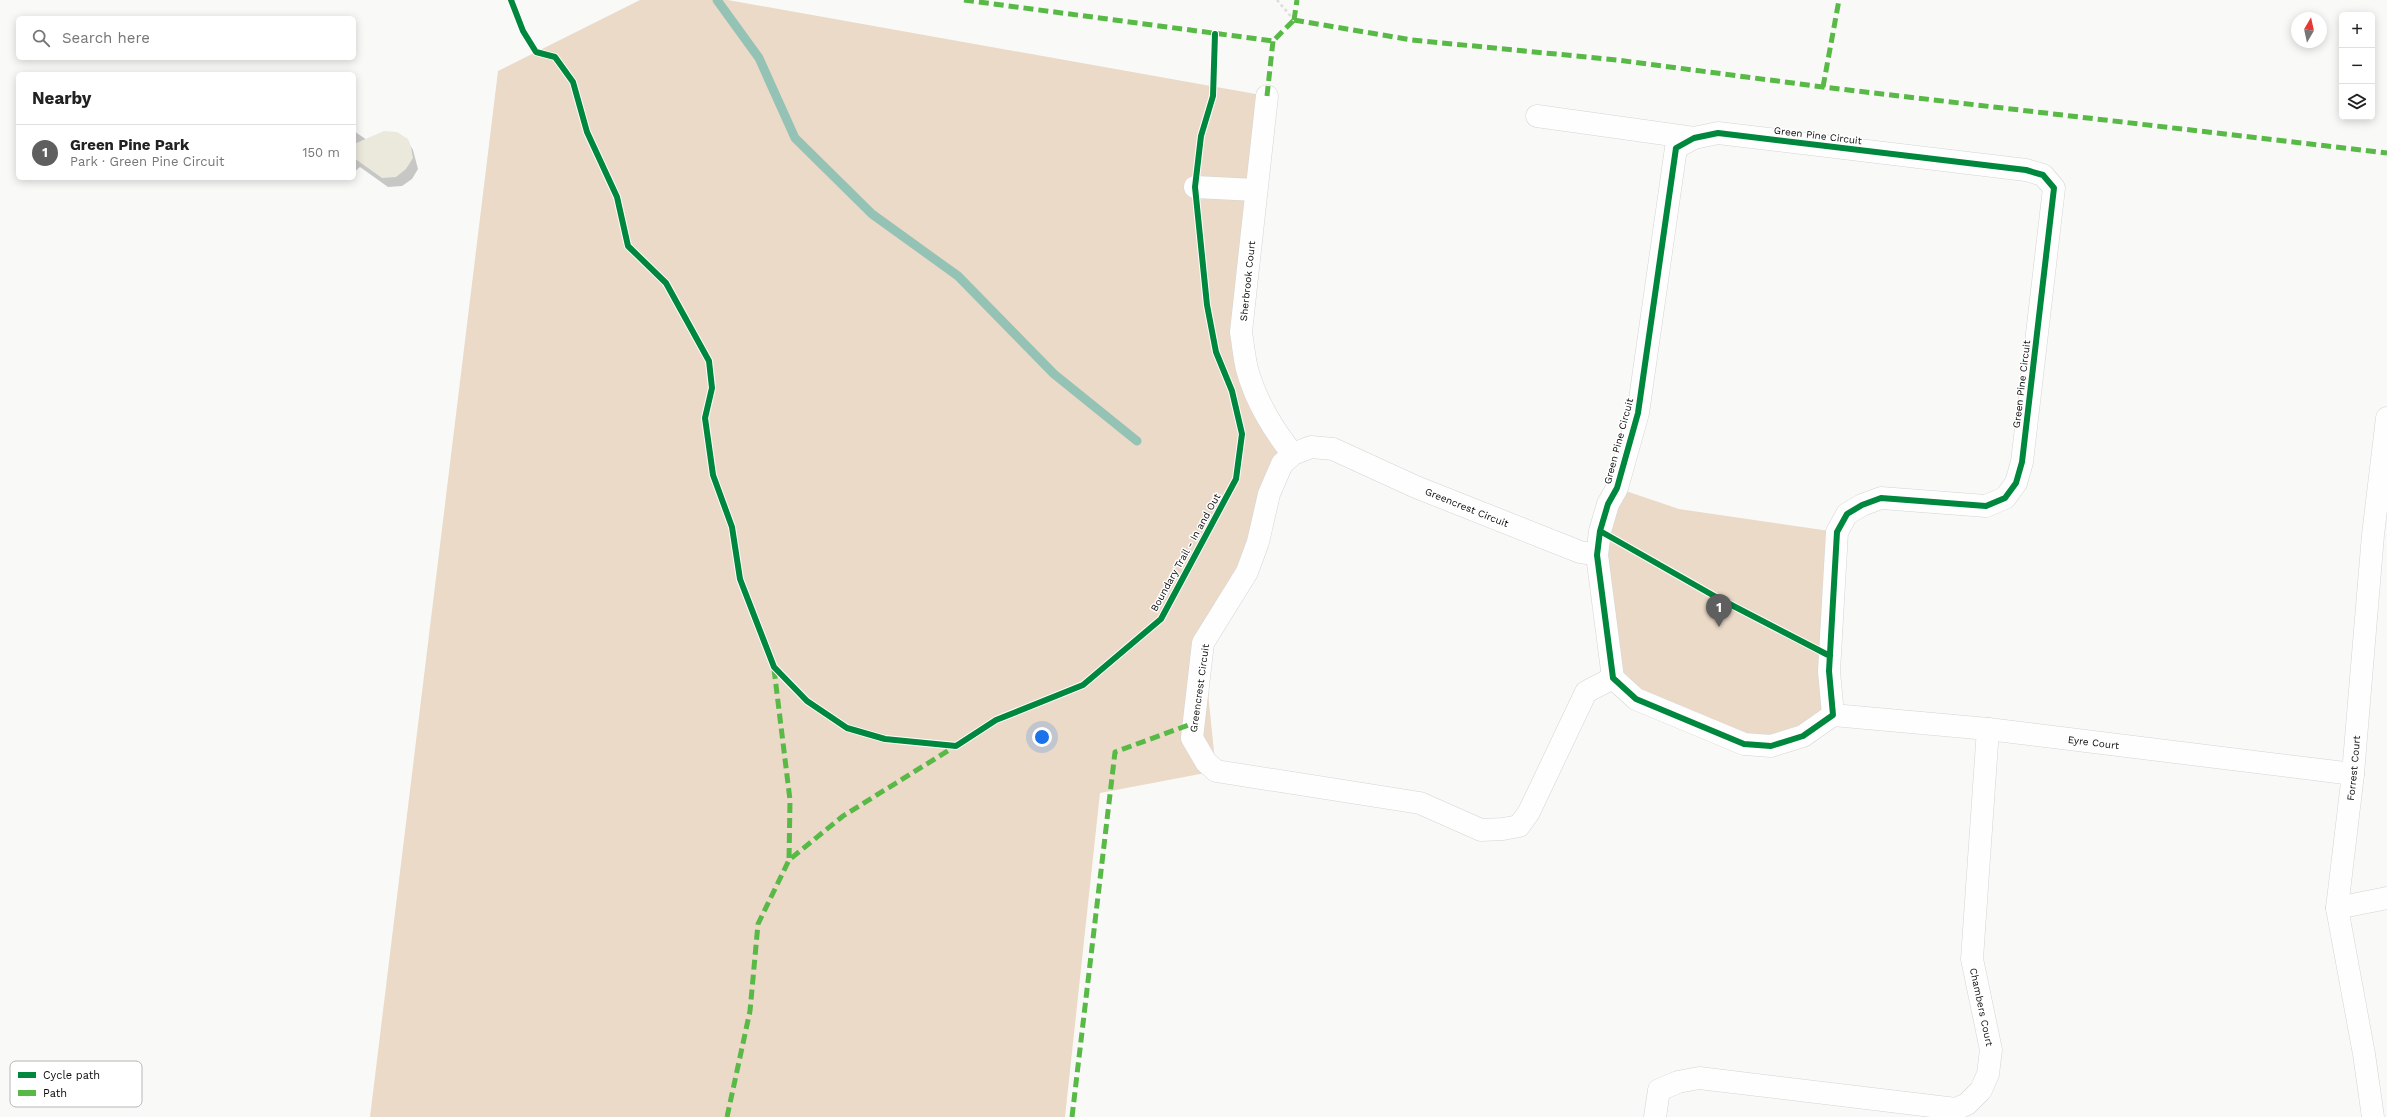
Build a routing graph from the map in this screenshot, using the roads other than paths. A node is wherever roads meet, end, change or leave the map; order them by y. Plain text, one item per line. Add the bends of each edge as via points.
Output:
1 (1267, 96) dead end
2 (1537, 116) dead end
3 (1694, 138) junction
4 (1195, 187) dead end
5 (1256, 190) junction
6 (2387, 418) edge
7 (1293, 454) junction
8 (2380, 535) edge
9 (1597, 555) junction
10 (1613, 678) junction
11 (1833, 715) junction
12 (1988, 729) junction
13 (2353, 774) junction
14 (2387, 898) edge
15 (2337, 908) junction
16 (1655, 1117) edge
17 (2373, 1117) edge

1 - 5 street, Sherbrook Court
2 - 3 street, Green Pine Circuit
3 - 9 street, Green Pine Circuit via 1676,148 1638,413 1617,488 1608,504 1600,531
3 - 11 street, Green Pine Circuit via 1718,133 2026,170 2043,175 2054,188 2022,462 2016,483 2005,498 1986,506 1881,498 1847,514 1837,532 1829,671
4 - 5 street
5 - 7 street, Sherbrook Court via 1242,339 1247,369 1259,400 1277,436
6 - 8 street, Forrest Court
7 - 9 street, Greencrest Circuit via 1311,446 1333,449 1416,487 1580,552
7 - 10 street, Greencrest Circuit via 1282,464 1269,494 1258,542 1247,572 1203,643 1192,738 1206,762 1216,771 1420,803 1481,830 1519,826 1529,812 1586,692
8 - 13 street, Forrest Court
9 - 10 street, Green Pine Circuit
10 - 11 street via 1636,699 1744,744 1771,746 1803,736
11 - 12 street, Eyre Court
12 - 13 street, Eyre Court
12 - 16 street, Chambers Court via 1972,960 1991,1050 1988,1074 1982,1090 1967,1104 1956,1109 1699,1078 1678,1082 1659,1090
13 - 15 street, Forrest Court
14 - 15 street
15 - 17 street, Forrest Court

